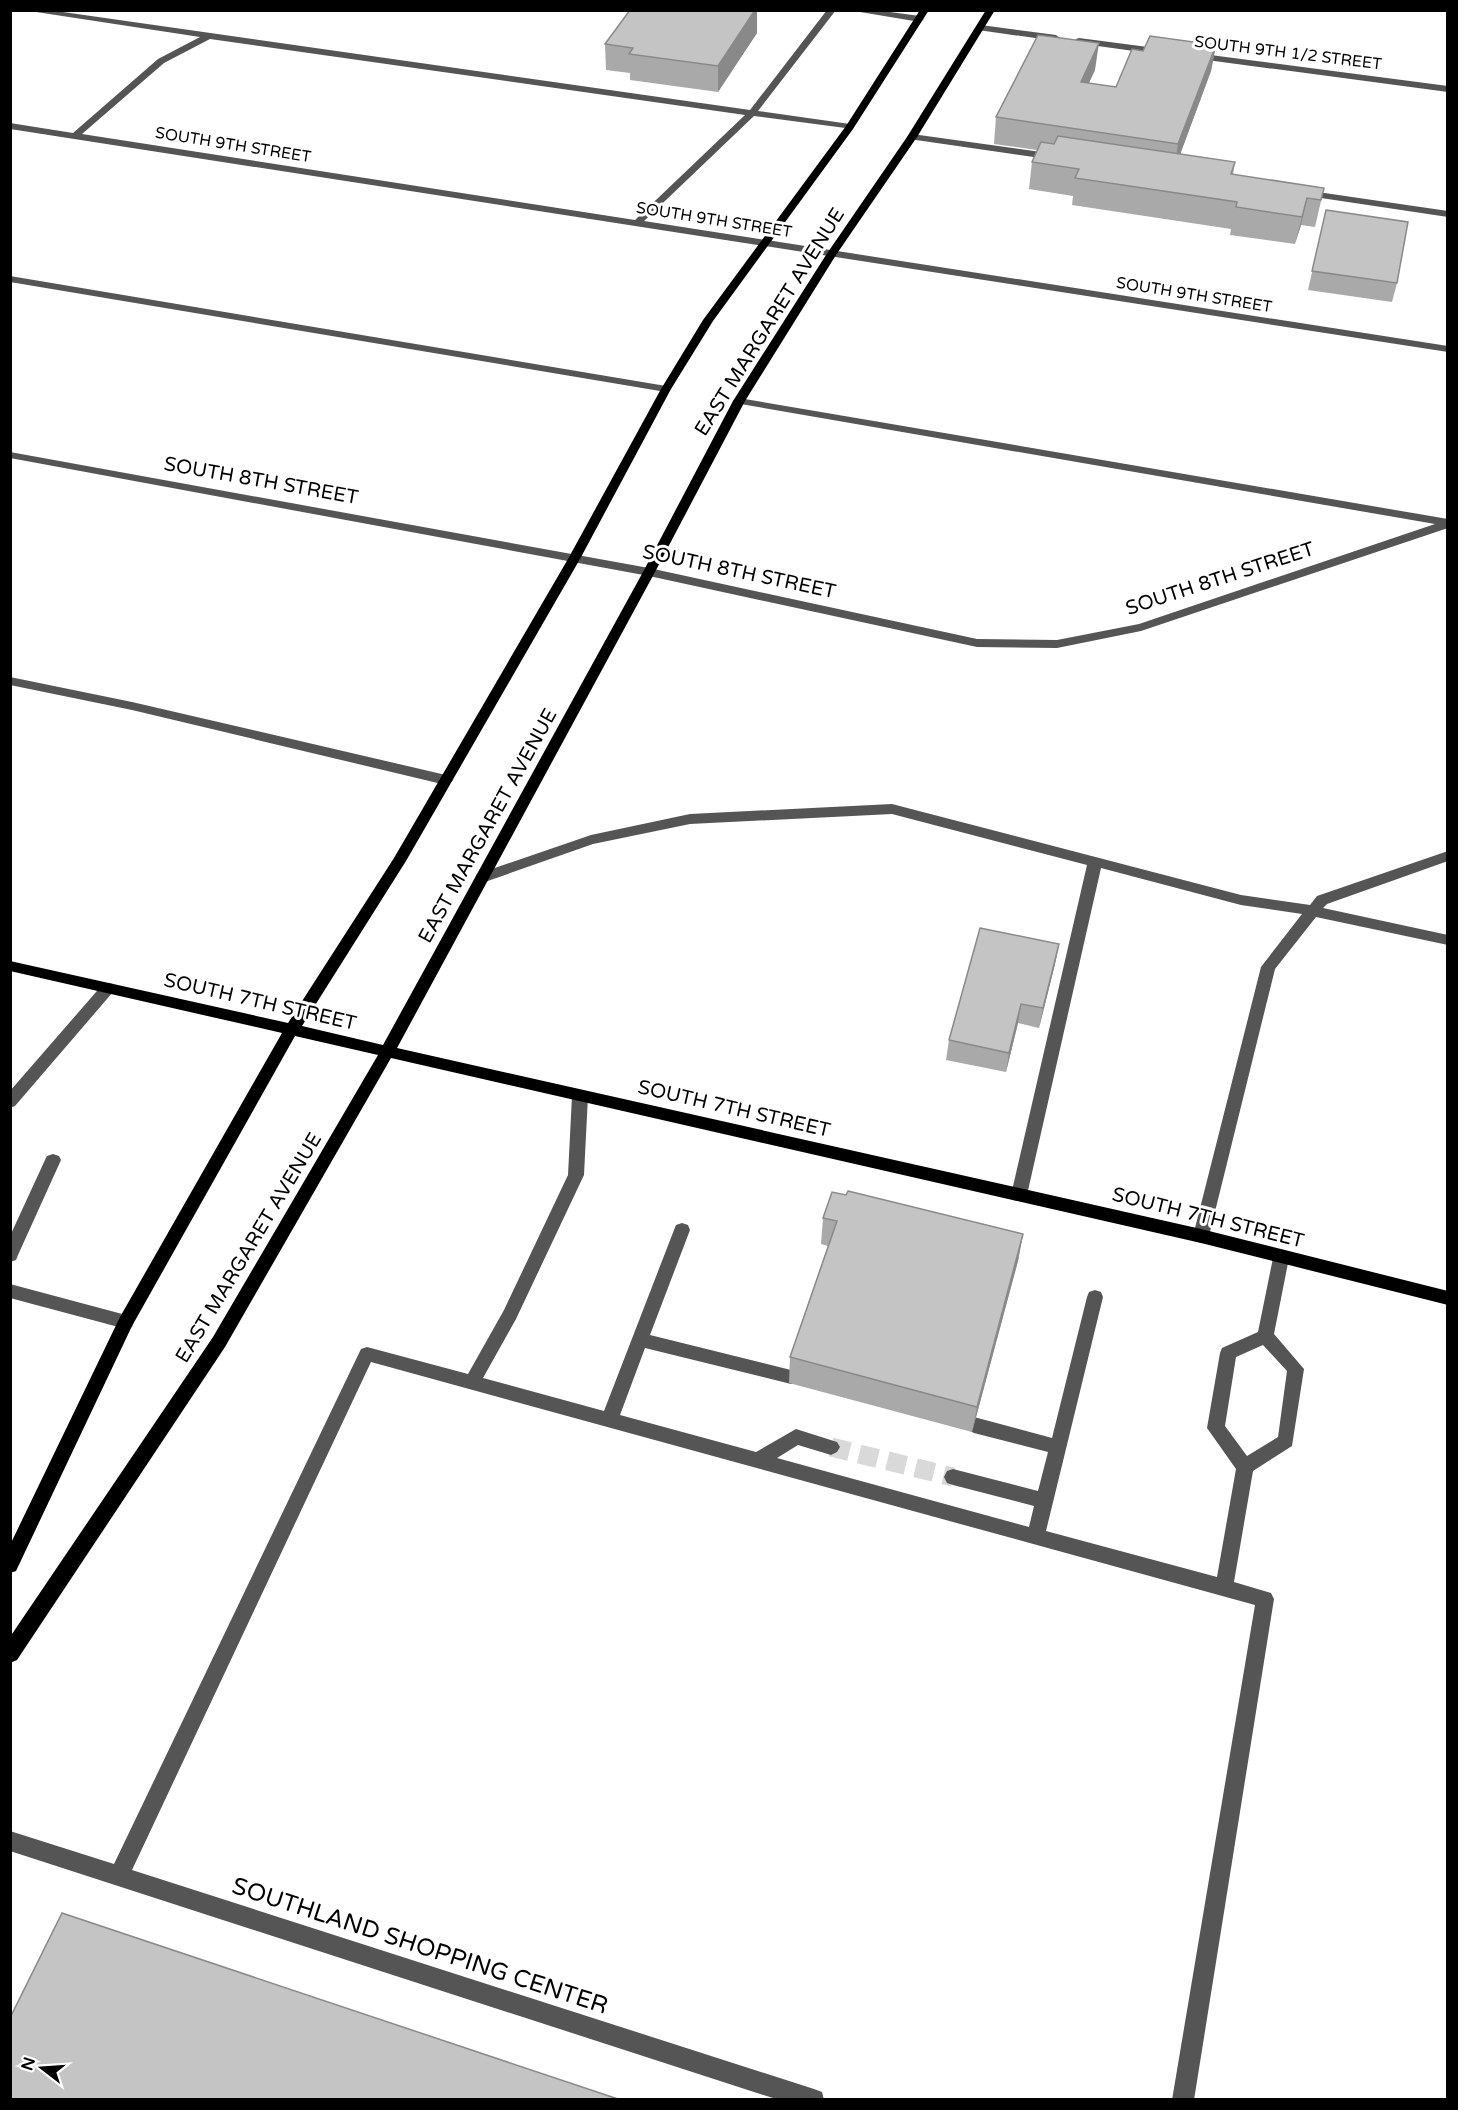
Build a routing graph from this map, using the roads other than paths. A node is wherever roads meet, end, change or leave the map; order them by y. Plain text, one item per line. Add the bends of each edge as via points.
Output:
1 (27, 10) edge
2 (832, 10) edge
3 (852, 10) edge
4 (991, 10) edge
5 (923, 15) edge
6 (981, 28) junction
7 (207, 37) junction
8 (1175, 53) edge
9 (1187, 55) edge
10 (1448, 89) edge
11 (752, 113) junction
12 (10, 126) edge
13 (850, 127) junction
14 (75, 136) junction
15 (912, 137) junction
16 (1062, 158) edge
17 (1295, 192) edge
18 (1448, 214) edge
19 (637, 222) junction
20 (762, 244) junction
21 (831, 255) junction
22 (10, 279) edge
23 (1448, 349) edge
24 (666, 389) junction
25 (739, 401) junction
26 (10, 455) edge
27 (1448, 524) edge
28 (574, 559) junction
29 (649, 572) junction
30 (10, 681) edge
31 (446, 780) junction
32 (1448, 856) edge
33 (1095, 862) junction
34 (482, 878) junction
35 (1313, 910) junction
36 (1448, 939) edge
37 (10, 966) edge
38 (108, 988) junction
39 (291, 1031) junction
40 (387, 1052) junction
41 (580, 1096) junction
42 (10, 1102) edge
43 (53, 1160) dead end
44 (1019, 1195) junction
45 (682, 1230) dead end
46 (1201, 1236) junction
47 (10, 1255) edge
48 (1281, 1258) junction
49 (10, 1291) edge
50 (1095, 1297) dead end
51 (1448, 1298) edge
52 (126, 1322) junction
53 (1265, 1336) junction
54 (640, 1340) junction
55 (791, 1377) edge
56 (471, 1384) junction
57 (609, 1421) junction
58 (974, 1425) edge
59 (831, 1447) tunnel mouth
60 (1058, 1447) junction
61 (757, 1461) junction
62 (1245, 1467) junction
63 (953, 1477) tunnel mouth
64 (1044, 1501) junction
65 (1036, 1536) junction
66 (10, 1565) edge
67 (1224, 1588) junction
68 (10, 1654) edge
69 (10, 1841) edge
70 (119, 1875) junction
71 (814, 2100) edge
72 (1183, 2100) edge

1 - 7 street
2 - 11 street
3 - 5 street
4 - 6 main road, EAST MARGARET AVENUE
5 - 13 main road
6 - 8 street, SOUTH 9TH 1/2 STREET
6 - 15 main road, EAST MARGARET AVENUE
7 - 11 street
7 - 14 street via 161,61
9 - 10 street, SOUTH 9TH 1/2 STREET
11 - 13 street
11 - 19 street
12 - 14 street, SOUTH 9TH STREET
13 - 20 main road
14 - 19 street, SOUTH 9TH STREET
15 - 16 street
15 - 21 main road, EAST MARGARET AVENUE
17 - 18 street
19 - 20 street, SOUTH 9TH STREET
20 - 21 street, SOUTH 9TH STREET
20 - 24 main road via 708,320
21 - 23 street, SOUTH 9TH STREET
21 - 25 main road, EAST MARGARET AVENUE
22 - 24 street
24 - 28 main road
25 - 27 street
25 - 29 main road, EAST MARGARET AVENUE
26 - 28 street, SOUTH 8TH STREET
27 - 29 street, SOUTH 8TH STREET via 1141,627 1057,644 977,642
28 - 29 street, SOUTH 8TH STREET
28 - 31 main road
29 - 34 main road, EAST MARGARET AVENUE
30 - 31 street
31 - 39 main road
32 - 35 street via 1322,900
33 - 34 street via 892,809 690,819 591,840
33 - 35 street via 1241,900
33 - 44 street
34 - 40 main road, EAST MARGARET AVENUE
35 - 36 street
35 - 46 street via 1268,967
37 - 38 main road, SOUTH 7TH STREET
38 - 39 main road, SOUTH 7TH STREET
38 - 42 street
39 - 40 main road, SOUTH 7TH STREET
39 - 52 main road
40 - 41 main road, SOUTH 7TH STREET
40 - 68 main road, EAST MARGARET AVENUE via 219,1342
41 - 44 main road, SOUTH 7TH STREET
41 - 56 street via 576,1175 510,1314
43 - 47 street
44 - 46 main road, SOUTH 7TH STREET
45 - 54 street
46 - 48 main road, SOUTH 7TH STREET
48 - 51 main road, SOUTH 7TH STREET
48 - 53 street
49 - 52 street
50 - 60 street
52 - 66 main road
53 - 62 street via 1228,1353 1217,1418 1216,1428
53 - 62 street via 1296,1369 1286,1441
54 - 55 street
54 - 57 street
56 - 57 street
56 - 70 street via 367,1354
57 - 61 street
58 - 60 street
59 - 61 street via 796,1437
60 - 64 street
61 - 65 street
62 - 67 street
63 - 64 street
64 - 65 street
65 - 67 street
67 - 72 street via 1265,1599
69 - 70 street, SOUTHLAND SHOPPING CENTER
70 - 71 street, SOUTHLAND SHOPPING CENTER

